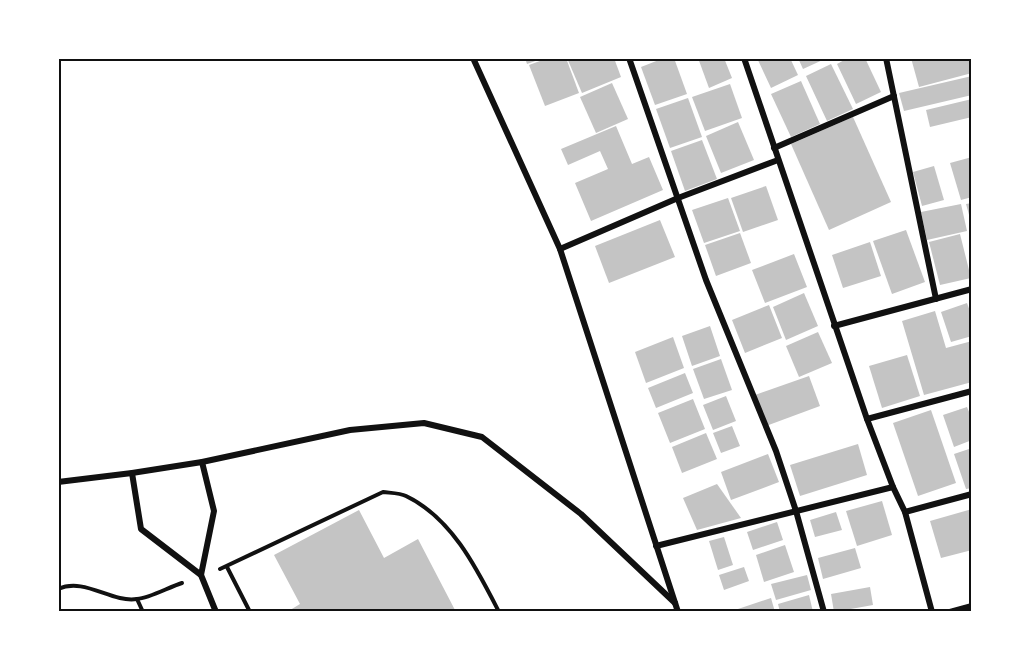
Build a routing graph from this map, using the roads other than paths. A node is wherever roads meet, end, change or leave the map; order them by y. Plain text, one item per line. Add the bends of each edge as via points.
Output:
1 (473, 58) edge
2 (630, 58) edge
3 (744, 58) edge
4 (886, 58) edge
5 (894, 96) junction
6 (774, 148) junction
7 (778, 160) junction
8 (678, 198) junction
9 (560, 249) junction
10 (972, 289) edge
11 (936, 299) junction
12 (834, 326) junction
13 (972, 391) edge
14 (867, 419) junction
15 (202, 462) junction
16 (132, 473) junction
17 (58, 482) edge
18 (893, 487) junction
19 (972, 494) edge
20 (796, 511) junction
21 (905, 512) junction
22 (656, 546) junction
23 (201, 575) junction
24 (675, 603) junction
25 (972, 606) edge
26 (216, 612) edge
27 (678, 612) edge
28 (824, 612) edge
29 (932, 612) edge
30 (950, 612) edge

1 - 9 street
2 - 8 street
3 - 6 street
4 - 5 street
5 - 6 street
5 - 11 street
6 - 7 street
7 - 8 street
7 - 12 street
8 - 9 street
8 - 20 street
9 - 22 street
10 - 11 street
11 - 12 street
12 - 14 street
13 - 14 street
14 - 18 street
15 - 16 street
15 - 23 street via 214,511
15 - 24 street via 350,430 424,423 482,437 580,514
16 - 17 street
16 - 23 street via 141,529
18 - 20 street
18 - 21 street
19 - 21 street
20 - 22 street
20 - 28 street
21 - 29 street
22 - 24 street
23 - 26 street
24 - 27 street
25 - 30 street

